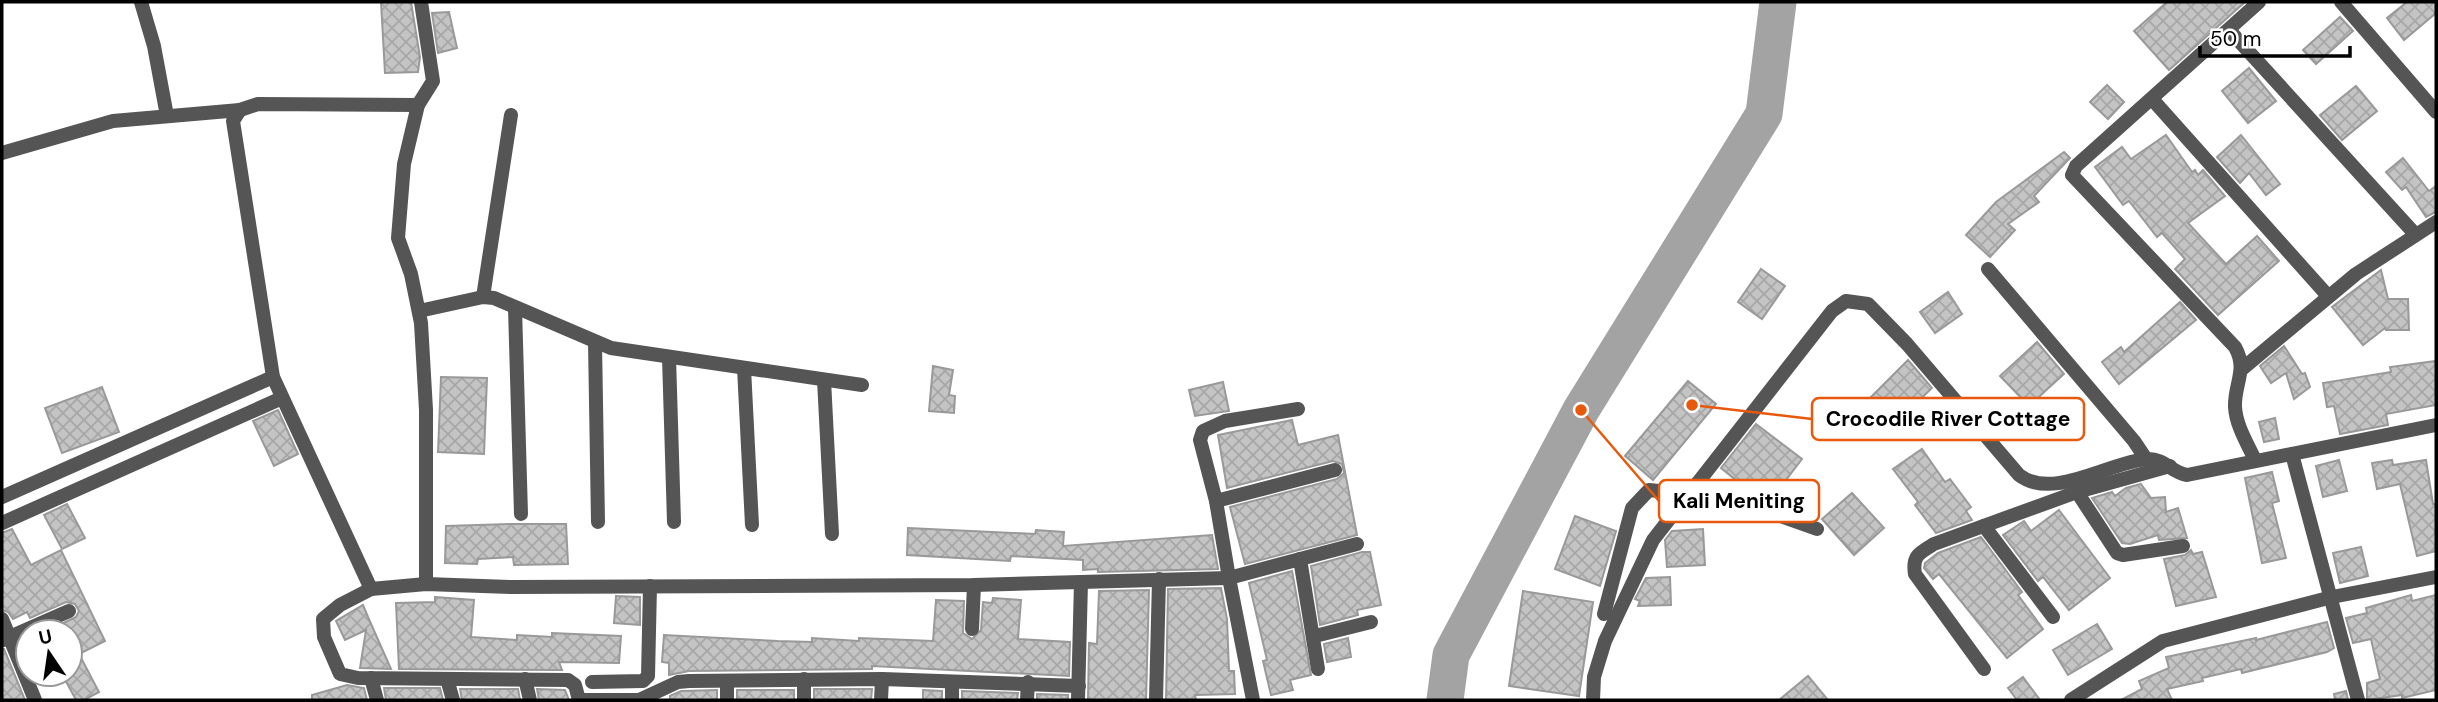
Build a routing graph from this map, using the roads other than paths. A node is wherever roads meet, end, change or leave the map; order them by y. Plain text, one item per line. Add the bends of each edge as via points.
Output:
1 (141, 2) edge
2 (421, 2) edge
3 (2259, 2) edge
4 (2341, 2) edge
5 (2229, 30) junction
6 (2152, 99) junction
7 (418, 105) junction
8 (240, 110) junction
9 (2436, 112) edge
10 (512, 115) dead end
11 (167, 116) junction
12 (2, 153) edge
13 (2436, 222) edge
14 (2415, 234) junction
15 (1988, 269) dead end
16 (2328, 296) junction
17 (483, 297) junction
18 (515, 308) junction
19 (419, 311) junction
20 (595, 342) junction
21 (668, 357) junction
22 (744, 368) junction
23 (2242, 369) junction
24 (273, 377) junction
25 (824, 380) junction
26 (862, 385) dead end
27 (282, 398) junction
28 (1298, 409) dead end
29 (2436, 425) edge
30 (108, 452) junction
31 (2292, 454) junction
32 (2146, 459) junction
33 (2255, 460) junction
34 (2170, 466) junction
35 (1335, 470) dead end
36 (118, 471) junction
37 (1691, 489) junction
38 (2077, 492) junction
39 (2, 497) edge
40 (1216, 501) junction
41 (522, 514) dead end
42 (598, 522) dead end
43 (674, 522) dead end
44 (2, 523) edge
45 (752, 525) dead end
46 (1984, 526) junction
47 (1817, 529) dead end
48 (832, 534) dead end
49 (1357, 544) dead end
50 (2183, 546) dead end
51 (1300, 559) junction
52 (2436, 577) edge
53 (1229, 578) junction
54 (1159, 579) junction
55 (1082, 582) junction
56 (426, 584) junction
57 (974, 585) junction
58 (650, 586) junction
59 (371, 589) junction
60 (2332, 597) junction
61 (69, 611) dead end
62 (1604, 614) dead end
63 (2053, 617) dead end
64 (2, 619) edge
65 (1371, 622) dead end
66 (972, 629) dead end
67 (1315, 636) junction
68 (6, 638) edge
69 (1318, 669) dead end
70 (1984, 669) dead end
71 (371, 678) junction
72 (447, 679) junction
73 (525, 679) junction
74 (804, 679) junction
75 (881, 679) junction
76 (727, 681) junction
77 (592, 682) dead end
78 (952, 682) junction
79 (1028, 682) junction
80 (1079, 693) edge
81 (651, 698) edge
82 (35, 700) edge
83 (377, 700) edge
84 (453, 700) edge
85 (530, 700) edge
86 (579, 700) edge
87 (727, 700) edge
88 (804, 700) edge
89 (881, 700) edge
90 (952, 700) edge
91 (1027, 700) edge
92 (1156, 700) edge
93 (1253, 700) edge
94 (1593, 700) edge
95 (2071, 700) edge
96 (2358, 700) edge

1 - 11 street
2 - 7 street via 433,81
3 - 5 street
4 - 9 street
5 - 6 street
5 - 14 street
6 - 16 street
6 - 23 street via 2076,166 2072,175 2231,341
7 - 8 street via 258,104
7 - 19 street via 404,164 398,238
8 - 11 street
8 - 24 street via 233,121 234,131
10 - 17 street
11 - 12 street via 113,121
13 - 14 street
14 - 16 street
15 - 32 street
16 - 23 street
17 - 18 street
17 - 19 street
18 - 20 street
18 - 41 street
19 - 56 street via 426,410
20 - 21 street
20 - 42 street
21 - 22 street
21 - 43 street
22 - 25 street
22 - 45 street
23 - 33 street via 2235,408
24 - 27 street
24 - 30 street
25 - 26 street
25 - 48 street
27 - 36 street
27 - 59 street
28 - 40 street via 1225,421 1203,431 1200,440
29 - 31 street
30 - 36 street
30 - 39 street
31 - 33 street
31 - 60 street
32 - 34 street
32 - 37 street via 2054,484 2024,479 1907,344 1868,304 1851,300 1832,312
33 - 34 street via 2187,475
34 - 38 street
35 - 40 street
36 - 44 street
37 - 47 street
37 - 62 street via 1649,490 1632,508
37 - 94 street via 1653,540 1625,593 1594,677
38 - 46 street
38 - 50 street via 2117,553
40 - 53 street
46 - 63 street
46 - 70 street via 1934,544 1913,562 1916,574
49 - 51 street
51 - 53 street
51 - 67 street
52 - 60 street
53 - 54 street
53 - 93 street
54 - 55 street
54 - 92 street
55 - 57 street
55 - 80 street
56 - 58 street
56 - 59 street
57 - 58 street
57 - 66 street
58 - 77 street via 646,679
59 - 71 street via 329,613 322,629 340,674
60 - 95 street via 2163,641
60 - 96 street
61 - 68 street
64 - 68 street
65 - 67 street
67 - 69 street
68 - 82 street
71 - 72 street
71 - 83 street
72 - 73 street
72 - 84 street
73 - 85 street
73 - 86 street via 571,681
74 - 75 street
74 - 76 street
74 - 88 street
75 - 78 street
75 - 89 street
76 - 81 street via 678,682
76 - 87 street
78 - 79 street
78 - 90 street
79 - 80 street
79 - 91 street
81 - 86 street

